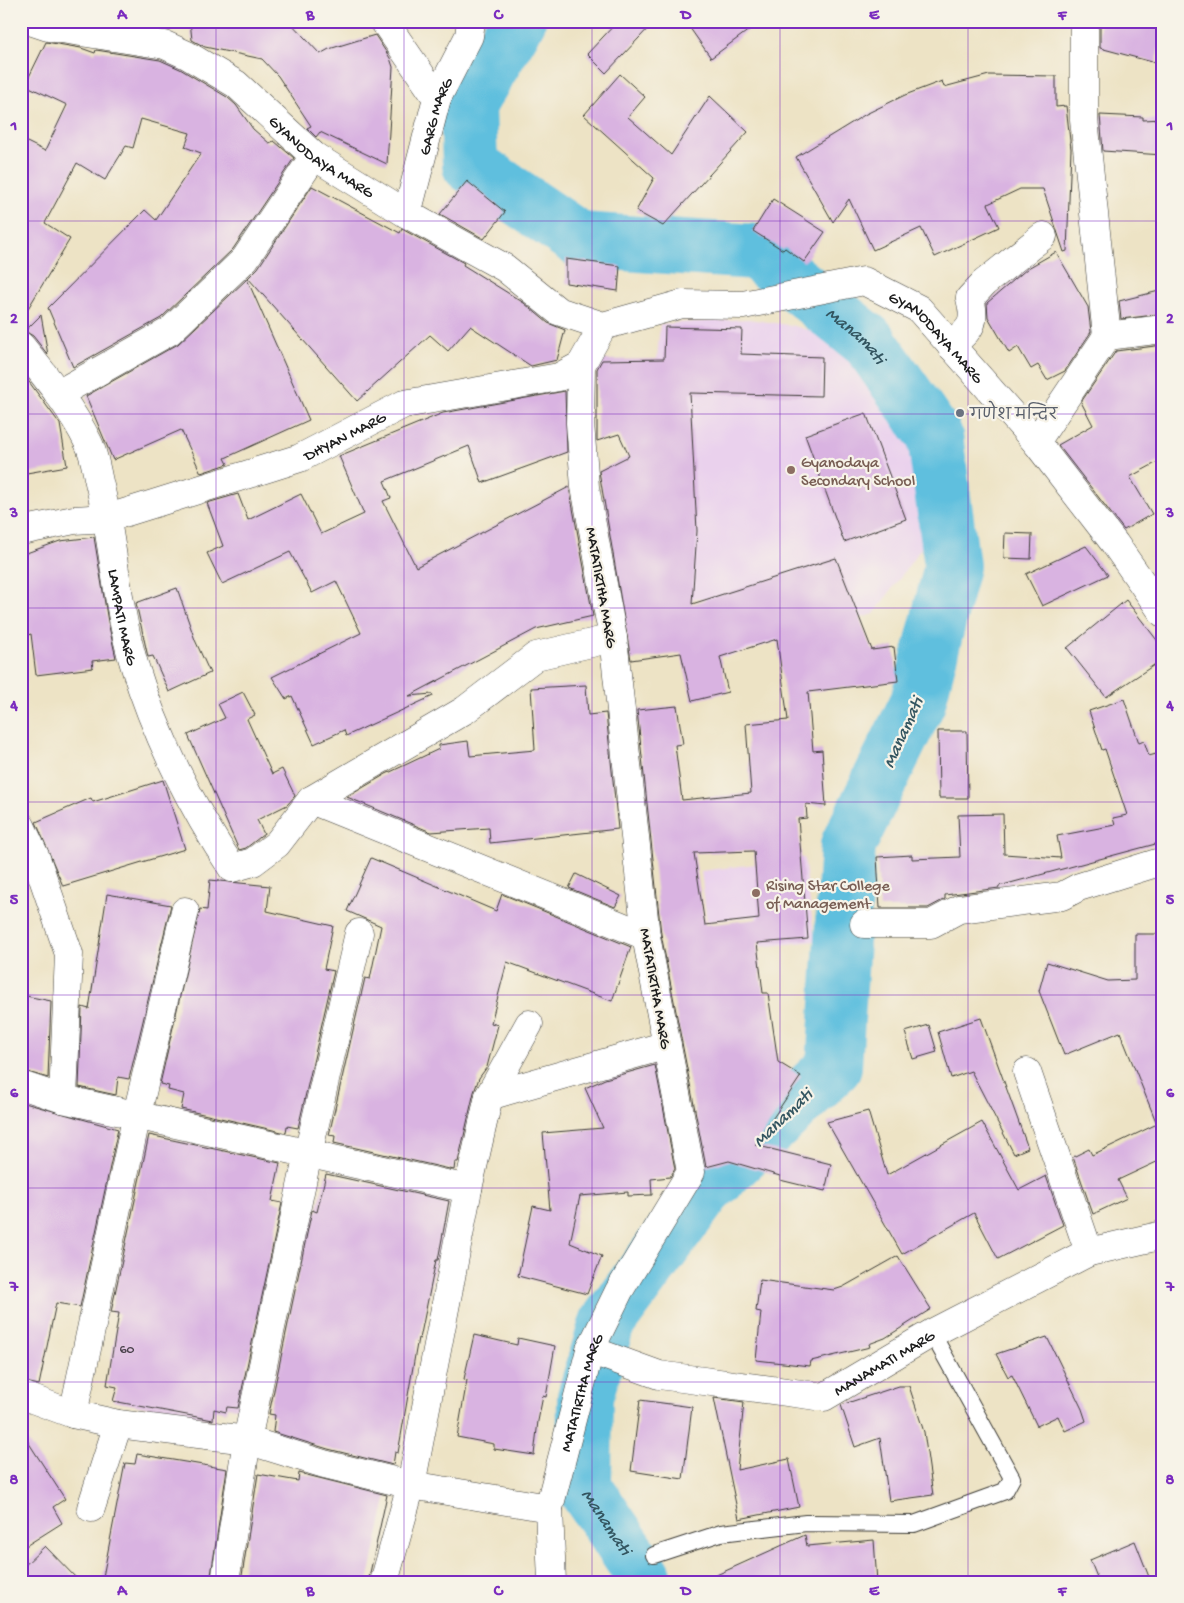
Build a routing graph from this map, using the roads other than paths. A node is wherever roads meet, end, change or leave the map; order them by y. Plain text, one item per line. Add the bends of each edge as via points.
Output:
1 (30, 21) edge
2 (384, 21) edge
3 (471, 21) edge
4 (1084, 21) edge
5 (143, 31) edge
6 (437, 98) junction
7 (314, 156) junction
8 (407, 214) junction
9 (1043, 236) dead end
10 (603, 326) junction
11 (1163, 329) edge
12 (1107, 336) junction
13 (21, 346) edge
14 (951, 346) junction
15 (581, 365) junction
16 (58, 394) junction
17 (1036, 442) junction
18 (108, 518) junction
19 (21, 531) edge
20 (1163, 612) edge
21 (613, 638) junction
22 (312, 800) junction
23 (21, 826) edge
24 (1163, 861) edge
25 (185, 911) dead end
26 (864, 924) dead end
27 (359, 933) dead end
28 (646, 936) junction
29 (528, 1024) dead end
30 (667, 1045) junction
31 (1027, 1072) dead end
32 (21, 1085) edge
33 (489, 1096) junction
34 (63, 1099) junction
35 (137, 1114) junction
36 (308, 1154) junction
37 (468, 1189) junction
38 (1163, 1235) edge
39 (1090, 1252) junction
40 (932, 1333) junction
41 (590, 1350) junction
42 (24, 1396) dead end
43 (73, 1414) junction
44 (118, 1424) junction
45 (247, 1440) junction
46 (411, 1485) junction
47 (91, 1508) dead end
48 (549, 1508) junction
49 (654, 1555) dead end
50 (225, 1582) edge
51 (384, 1582) edge
52 (552, 1582) edge

1 - 5 street, GYANODAYA MARG via 48,27
2 - 6 street
3 - 6 street, GARG MARG via 469,36
4 - 12 street via 1084,119
5 - 7 street, GYANODAYA MARG via 236,84
6 - 8 street, GARG MARG
7 - 8 street, GYANODAYA MARG
7 - 16 street via 245,259 170,331
8 - 10 street, GYANODAYA MARG via 505,268 558,311
9 - 14 street via 970,298 974,314 972,326
10 - 14 street, GYANODAYA MARG via 682,304 743,305 864,281 919,309
10 - 15 street
11 - 12 street
12 - 17 street
13 - 16 street, LAMPATI MARG
14 - 17 street, GYANODAYA MARG
15 - 18 street, DHYAN MARG via 559,376 404,404 300,458
15 - 21 street, MATATIRTHA MARG via 580,423 585,487
16 - 18 street, LAMPATI MARG via 89,443
17 - 20 street, GYANODAYA MARG
18 - 19 street, DHYAN MARG via 74,520
18 - 22 street, LAMPATI MARG via 134,664 168,751 207,831 232,868 253,862 277,844
21 - 22 street via 536,656 465,710
21 - 28 street, MATATIRTHA MARG
22 - 28 street
23 - 34 street via 36,858 69,954
24 - 26 street via 1078,887 1062,896 960,909 931,924
25 - 35 street
27 - 36 street
28 - 30 street, MATATIRTHA MARG
29 - 33 street
30 - 33 street
30 - 41 street, MATATIRTHA MARG via 691,1172 619,1291
31 - 39 street
32 - 34 street
33 - 37 street
34 - 35 street
35 - 36 street
35 - 43 street
36 - 37 street
36 - 45 street
37 - 46 street
38 - 39 street, MANAMATI MARG
39 - 40 street, MANAMATI MARG
40 - 41 street, MANAMATI MARG via 824,1397 659,1375
40 - 49 lane via 1012,1478 1005,1491 914,1524 806,1523 721,1533
41 - 48 street, MATATIRTHA MARG
42 - 43 street
43 - 44 street
44 - 45 street
44 - 47 street
45 - 46 street via 324,1464
45 - 50 street
46 - 48 street
46 - 51 street
48 - 52 street, MATATIRTHA MARG

